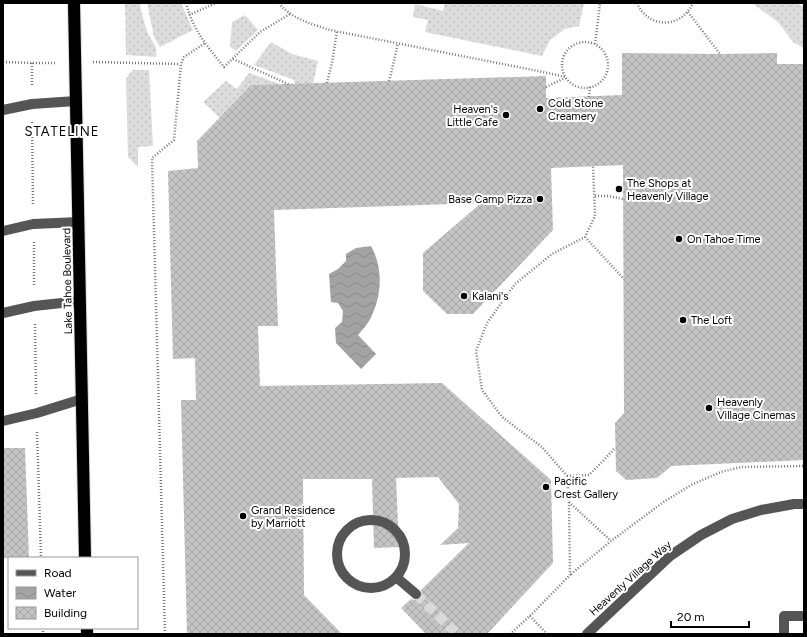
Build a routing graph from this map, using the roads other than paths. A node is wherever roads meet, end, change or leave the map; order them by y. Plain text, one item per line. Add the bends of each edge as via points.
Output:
1 (74, 3) edge
2 (76, 101) junction
3 (3, 110) edge
4 (79, 222) junction
5 (3, 231) edge
6 (80, 301) junction
7 (3, 313) edge
8 (82, 399) junction
9 (3, 421) edge
10 (804, 504) edge
11 (85, 557) edge
12 (396, 577) junction
13 (416, 594) tunnel mouth
14 (804, 616) edge
15 (586, 634) edge
16 (784, 634) edge

1 - 2 highway, Lake Tahoe Boulevard
2 - 3 street via 32,104
2 - 4 highway, Lake Tahoe Boulevard
4 - 5 street via 33,224
4 - 6 highway, Lake Tahoe Boulevard
6 - 7 street via 34,306
6 - 8 highway, Lake Tahoe Boulevard
8 - 9 street
8 - 11 highway, Lake Tahoe Boulevard
10 - 15 street, Heavenly Village Way via 761,510 732,519 701,535 670,556
12 - 12 street via 405,555 404,544 390,526 368,520 357,523 347,530 341,538 338,559 348,578 357,584 378,587
12 - 13 street
14 - 16 street via 784,616

